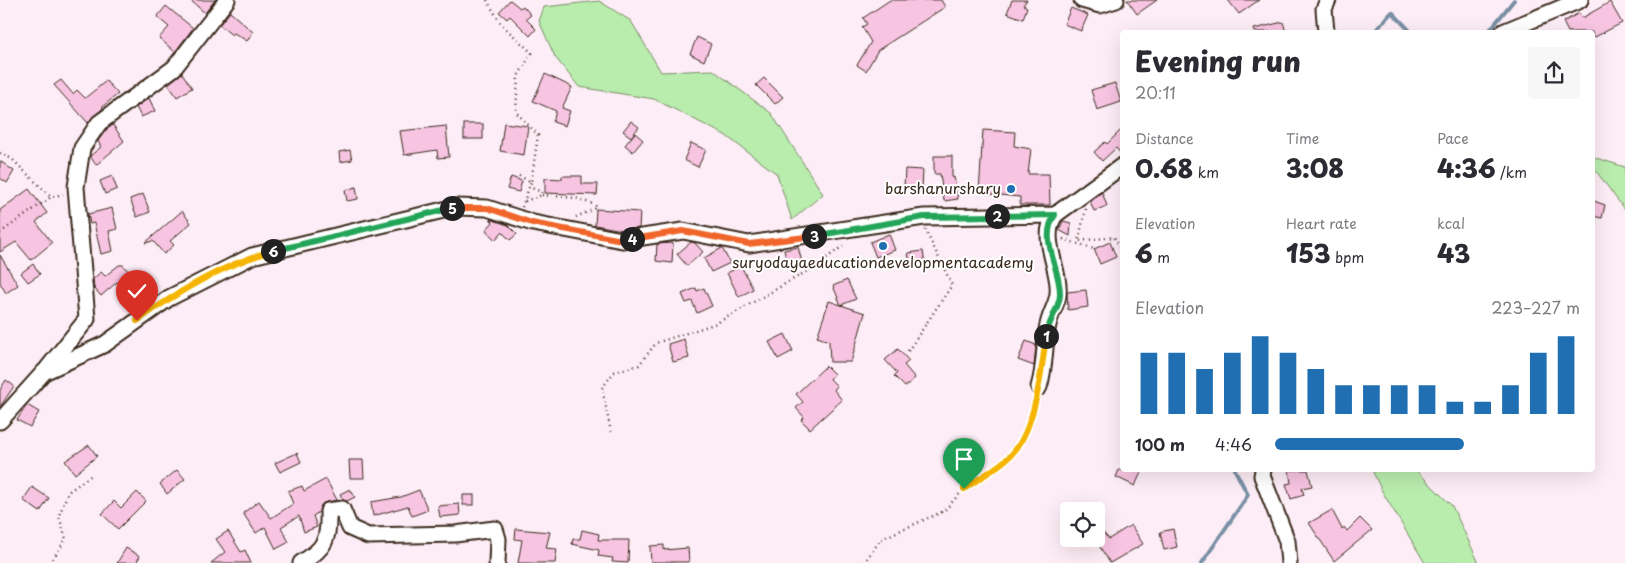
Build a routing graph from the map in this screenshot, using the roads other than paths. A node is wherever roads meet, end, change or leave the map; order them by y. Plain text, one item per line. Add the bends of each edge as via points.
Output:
1 (227, 0) edge
2 (1082, 0) edge
3 (1116, 0) edge
4 (1328, 0) edge
5 (1580, 0) edge
6 (1326, 30) edge
7 (1508, 30) edge
8 (1120, 167) edge
9 (1055, 215) junction
10 (44, 372) junction
11 (1039, 387) road end
12 (0, 421) edge
13 (1263, 472) edge
14 (301, 563) edge
15 (497, 563) edge
16 (1290, 563) edge

1 - 10 street via 174,68 99,123 82,148 76,187 87,318
2 - 3 street via 1100,5
4 - 6 street via 1324,9
5 - 7 street
8 - 9 street
9 - 10 street via 931,216 749,244 683,231 622,240 532,223 487,208 456,207 252,256 169,298 105,344
9 - 11 street via 1051,221 1051,249 1060,296 1047,327
10 - 12 street
13 - 16 street via 1287,541
14 - 15 street via 316,554 329,534 328,511 342,509 350,528 368,536 455,534 495,529

